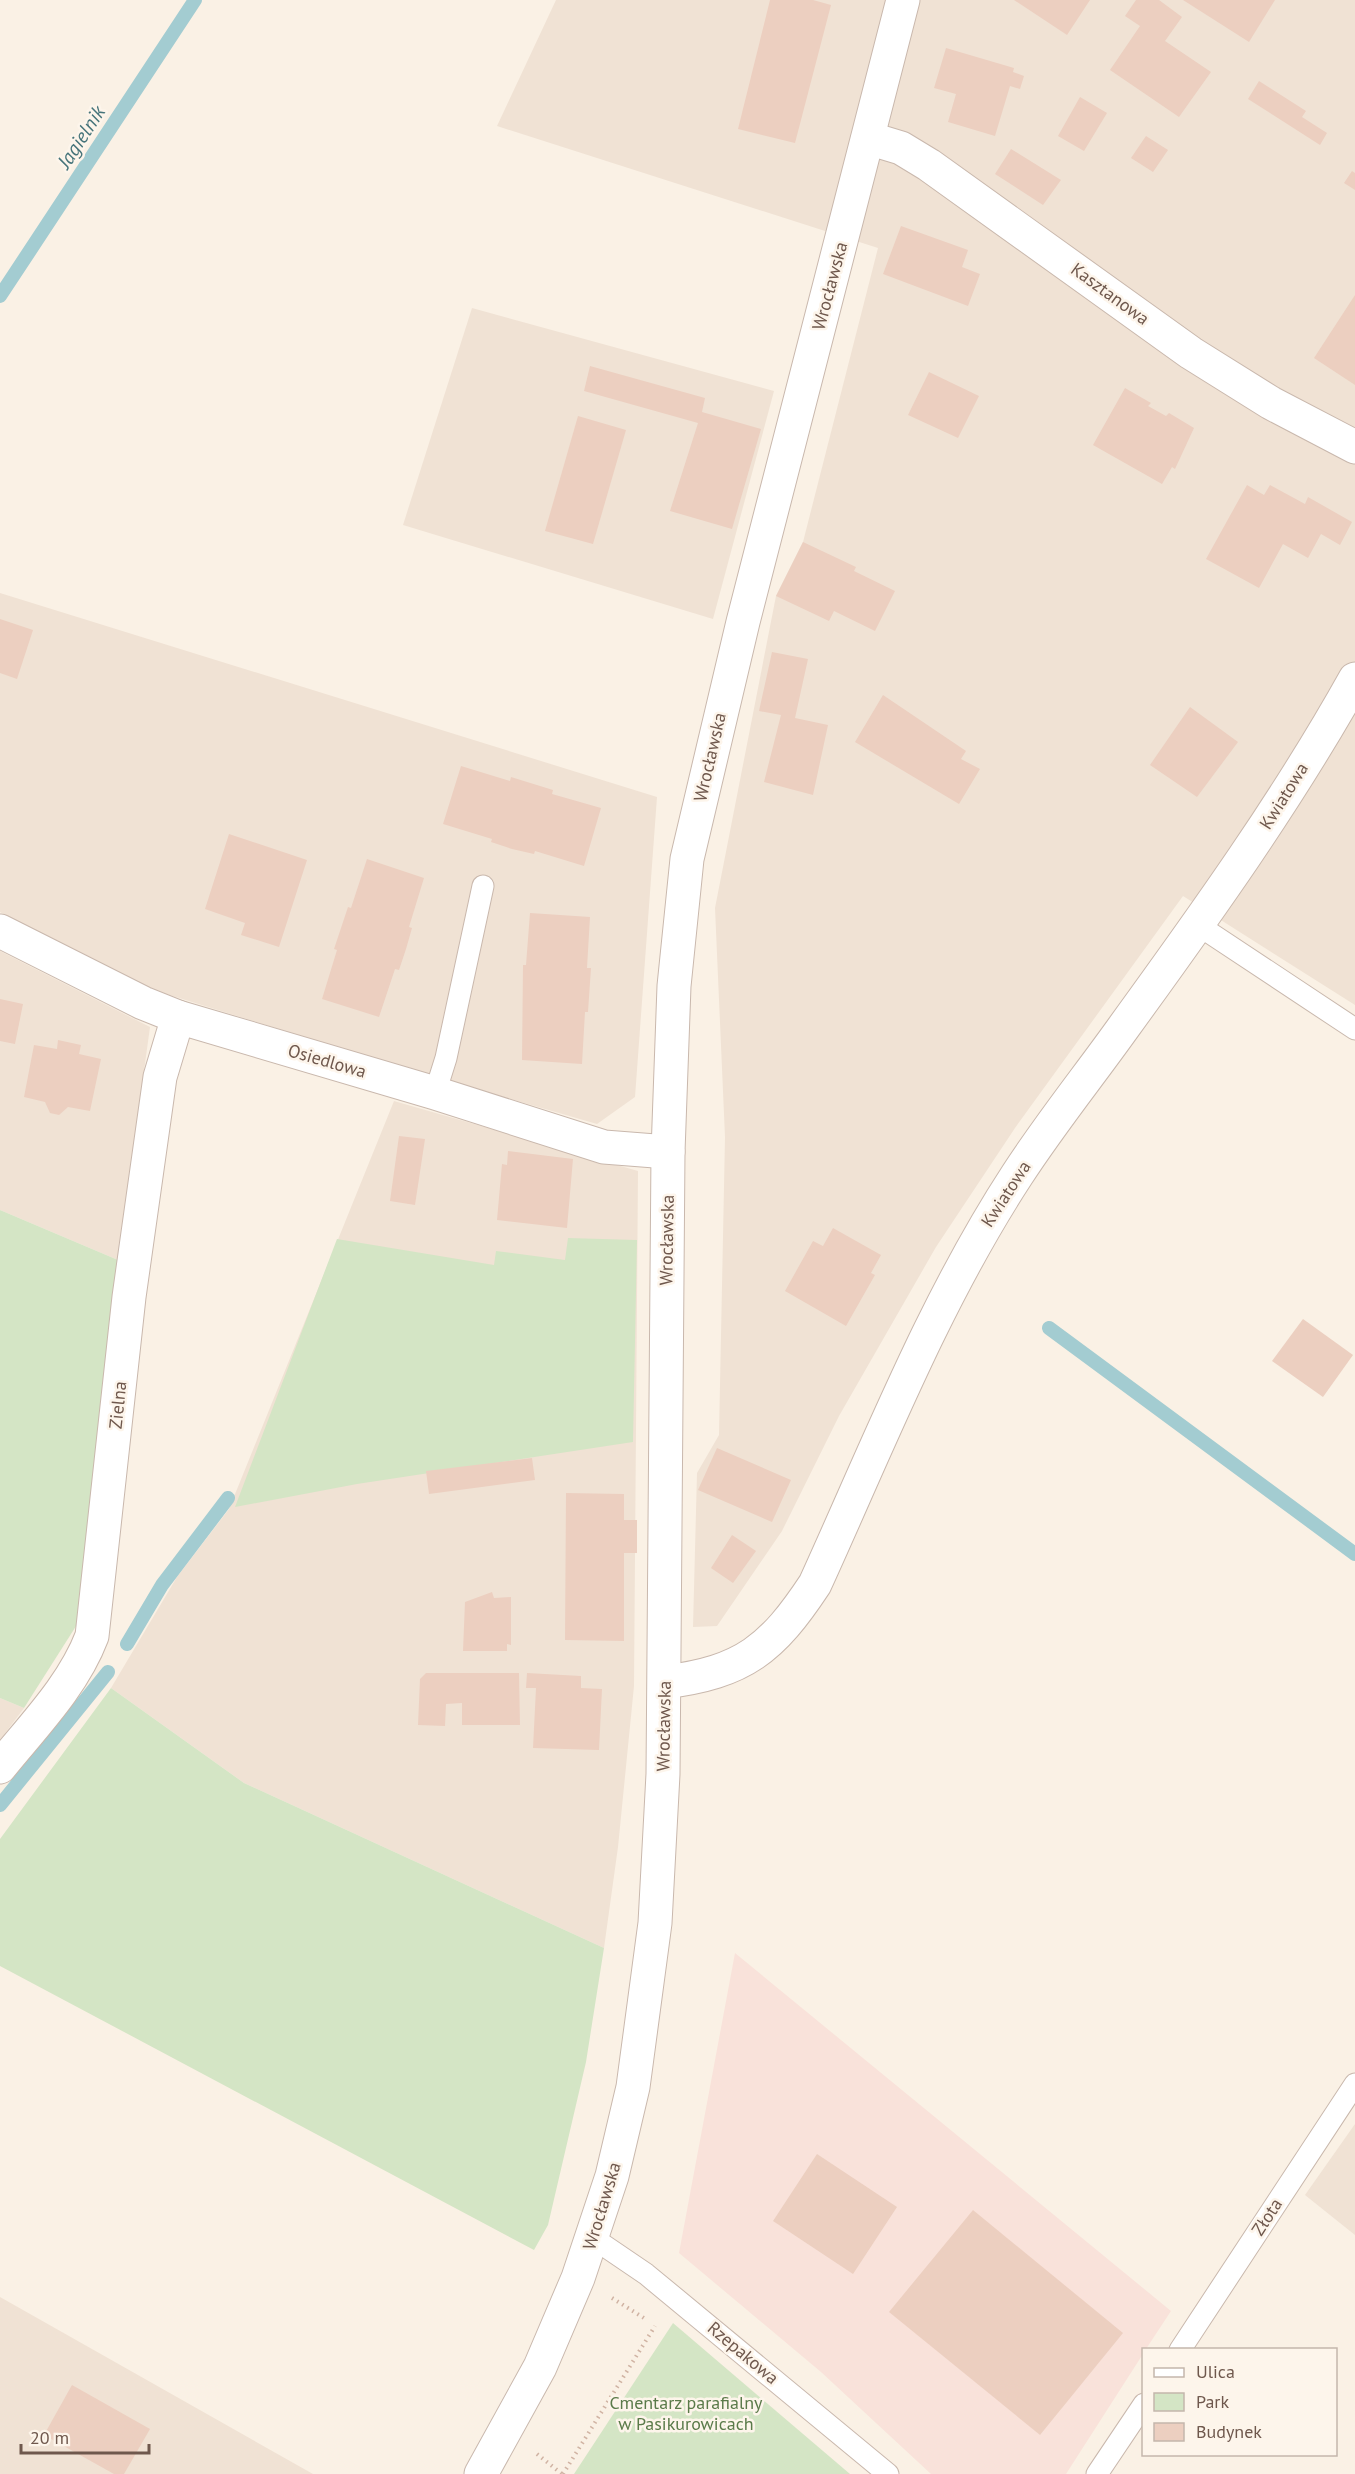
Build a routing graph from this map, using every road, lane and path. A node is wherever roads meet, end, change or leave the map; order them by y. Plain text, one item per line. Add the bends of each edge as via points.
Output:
1 (903, 0) edge
2 (868, 138) junction
3 (1355, 447) edge
4 (1355, 679) edge
5 (483, 886) dead end
6 (1198, 925) junction
7 (0, 931) edge
8 (178, 1017) junction
9 (1355, 1029) edge
10 (435, 1093) junction
11 (668, 1152) junction
12 (665, 1682) junction
13 (0, 1767) edge
14 (1355, 2084) edge
15 (604, 2245) junction
16 (1181, 2348) edge
17 (1142, 2406) edge
18 (481, 2474) edge
19 (563, 2474) edge
20 (888, 2474) edge
21 (1098, 2474) edge

1 - 2 street, Wrocławska
2 - 3 street, Kasztanowa via 901,148 929,165 1191,353 1271,403
2 - 11 street, Wrocławska via 743,622 687,859 674,986
4 - 6 street, Kwiatowa via 1269,821
5 - 10 lane
6 - 9 lane
6 - 12 street, Kwiatowa via 1019,1172 981,1232 948,1294 815,1584 794,1616 766,1646 733,1667 703,1677
7 - 8 street, Osiedlowa
8 - 10 street, Osiedlowa
8 - 13 street, Zielna via 160,1077 129,1297 92,1636 70,1680
10 - 11 street, Osiedlowa via 604,1147
11 - 12 street, Wrocławska
12 - 15 street, Wrocławska via 658,1880 642,2031
14 - 16 lane, Złota
15 - 18 street, Wrocławska
15 - 19 path via 599,2290 657,2327
15 - 20 lane, Rzepakowa via 656,2281
17 - 21 lane

